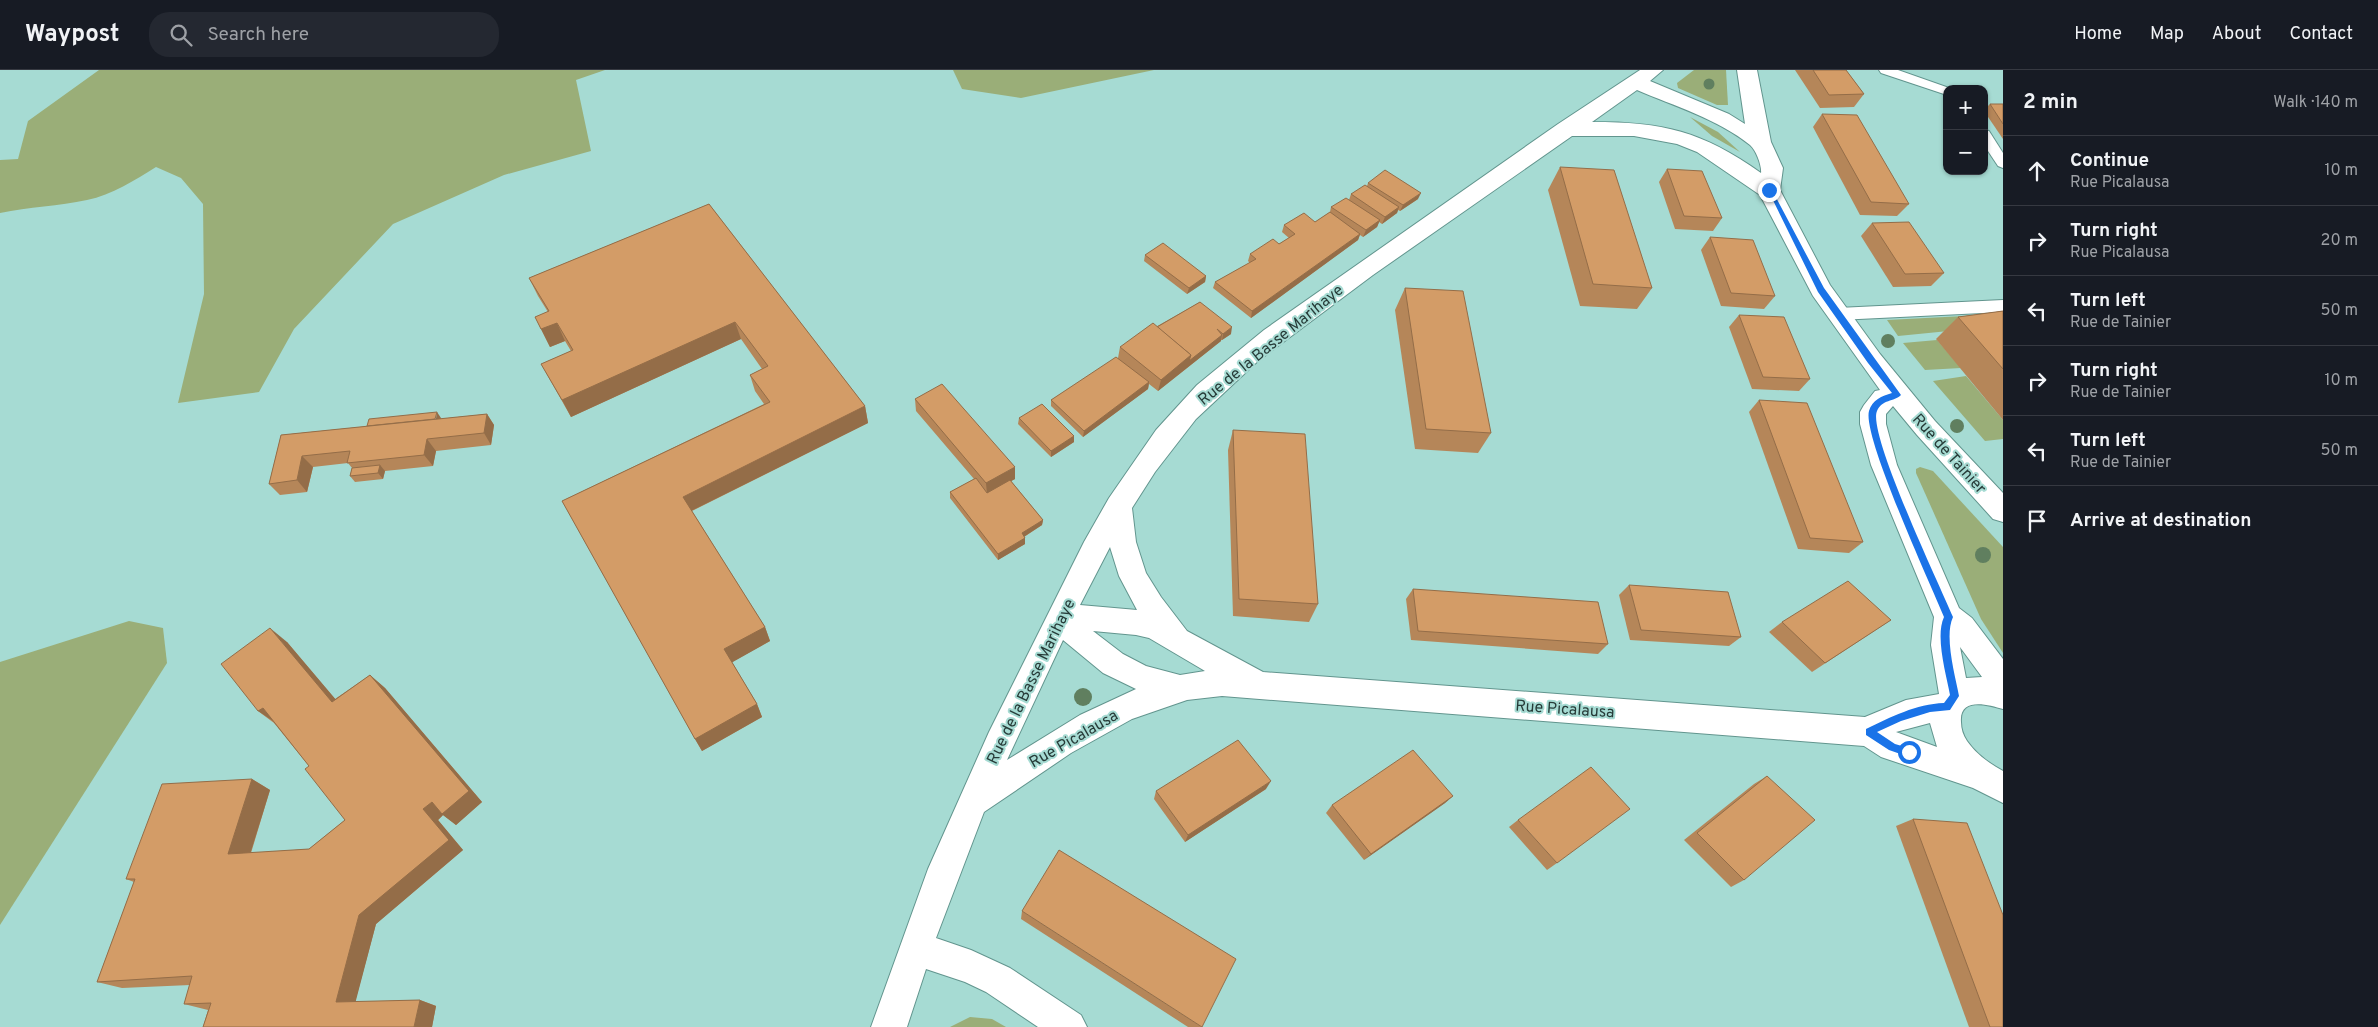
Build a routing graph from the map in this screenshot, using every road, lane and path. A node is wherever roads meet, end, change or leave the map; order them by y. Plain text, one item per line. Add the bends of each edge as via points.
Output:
1 (1653, 70) edge
2 (1747, 70) edge
3 (1885, 70) edge
4 (1635, 82) junction
5 (1943, 90) edge
6 (1565, 129) junction
7 (1988, 140) edge
8 (1760, 142) junction
9 (1704, 148) junction
10 (2003, 163) edge
11 (1769, 190) junction
12 (2003, 306) edge
13 (1838, 314) junction
14 (1898, 395) junction
15 (1118, 506) junction
16 (2003, 511) edge
17 (1948, 617) junction
18 (1060, 618) junction
19 (1180, 640) junction
20 (2003, 682) edge
21 (1260, 684) junction
22 (1181, 688) junction
23 (2003, 695) edge
24 (1951, 702) junction
25 (1869, 732) junction
26 (1990, 781) edge
27 (972, 801) junction
28 (2003, 808) edge
29 (916, 948) junction
30 (889, 1027) edge
31 (1069, 1027) edge

1 - 4 street, Rue de la Basse Marihaye
2 - 8 street
3 - 5 lane
4 - 6 street, Rue de la Basse Marihaye
4 - 8 street via 1722,119
4 - 9 street
6 - 9 street, Rue de Tainier via 1634,129 1682,138
6 - 15 street, Rue de la Basse Marihaye via 1286,326 1225,375 1189,409 1153,452
7 - 10 lane
8 - 11 street via 1772,168
9 - 11 street, Rue de Tainier
11 - 13 street, Rue de Tainier via 1821,290
12 - 13 lane
13 - 14 street, Rue de Tainier
14 - 16 street, Rue de Tainier
14 - 17 street via 1884,398 1878,404 1872,412 1873,424 1884,465
15 - 18 street, Rue de la Basse Marihaye
15 - 19 street, Rue Picalausa via 1123,551 1134,579 1145,601
17 - 20 street via 1962,627
17 - 24 street
18 - 19 street, Rue Picalausa via 1136,622
18 - 22 street, Rue Picalausa via 1116,667 1138,678
18 - 27 street, Rue de la Basse Marihaye
19 - 21 street, Rue Picalausa via 1198,653
21 - 22 street, Rue Picalausa via 1222,682
21 - 25 street, Rue Picalausa
22 - 27 street, Rue Picalausa via 1147,697 1097,722
23 - 24 street via 1968,691
24 - 25 street via 1899,717
24 - 26 street via 1944,720 1947,736 1956,752
25 - 26 street, Rue Picalausa via 1892,747
26 - 28 street
27 - 29 street, Rue de la Basse Marihaye
29 - 30 street, Rue de la Basse Marihaye
29 - 31 street via 998,980

